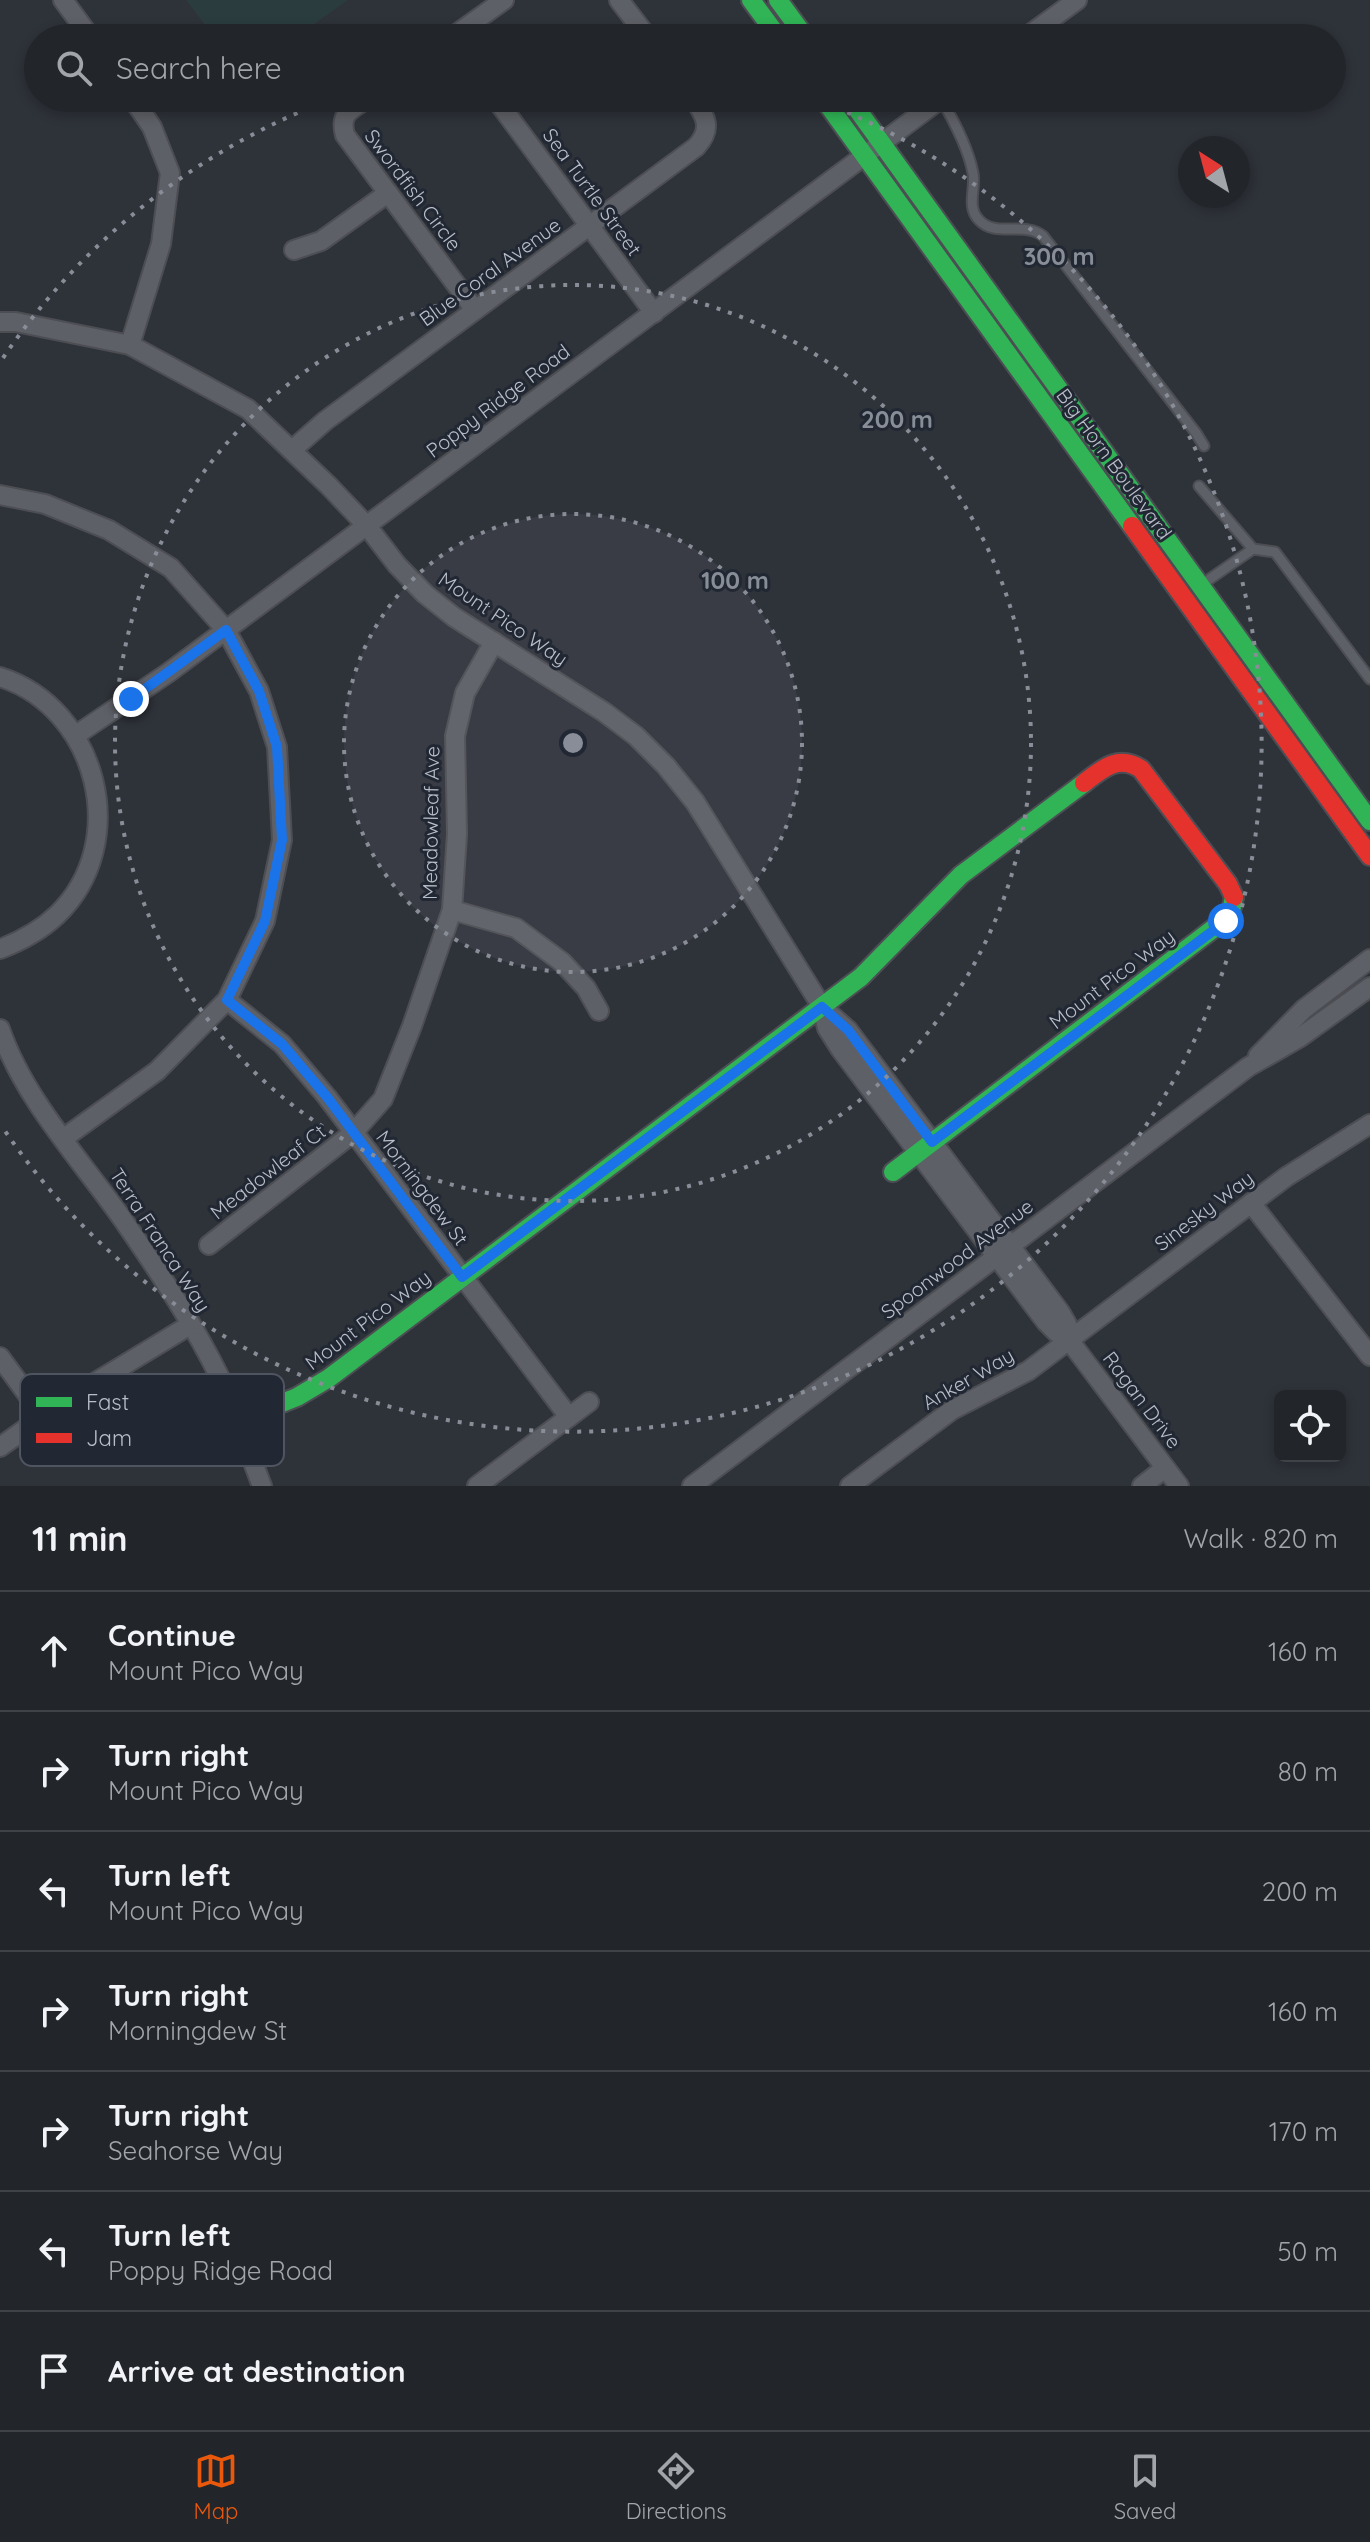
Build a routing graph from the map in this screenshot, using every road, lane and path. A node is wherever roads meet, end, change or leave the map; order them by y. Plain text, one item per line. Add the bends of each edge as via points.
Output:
1 (63, 0) edge
2 (504, 0) edge
3 (619, 0) edge
4 (751, 0) edge
5 (778, 0) edge
6 (1077, 0) edge
7 (81, 24) edge
8 (471, 24) edge
9 (637, 24) edge
10 (769, 24) edge
11 (796, 24) edge
12 (1044, 24) edge
13 (142, 112) edge
14 (348, 112) edge
15 (505, 112) edge
16 (703, 112) edge
17 (833, 112) edge
18 (859, 112) edge
19 (923, 112) edge
20 (948, 112) edge
21 (882, 143) junction
22 (864, 156) junction
23 (388, 193) junction
24 (590, 225) junction
25 (294, 250) dead end
26 (475, 310) junction
27 (654, 313) junction
28 (0, 322) edge
29 (130, 345) junction
30 (1204, 446) dead end
31 (292, 450) junction
32 (1199, 486) dead end
33 (0, 495) edge
34 (367, 526) junction
35 (1253, 549) junction
36 (1201, 585) junction
37 (226, 630) junction
38 (494, 642) junction
39 (0, 677) edge
40 (1370, 679) edge
41 (76, 735) junction
42 (1370, 821) edge
43 (1370, 856) edge
44 (452, 910) junction
45 (0, 949) edge
46 (1370, 959) edge
47 (1370, 987) edge
48 (227, 1000) junction
49 (822, 1007) junction
50 (599, 1011) dead end
51 (0, 1029) edge
52 (1248, 1067) junction
53 (1370, 1124) edge
54 (353, 1133) junction
55 (64, 1138) junction
56 (925, 1148) junction
57 (893, 1172) dead end
58 (1251, 1203) junction
59 (209, 1245) dead end
60 (1003, 1251) junction
61 (462, 1277) junction
62 (190, 1325) junction
63 (1069, 1340) junction
64 (1370, 1356) edge
65 (0, 1357) edge
66 (111, 1374) edge
67 (217, 1374) edge
68 (20, 1384) edge
69 (284, 1402) edge
70 (589, 1402) dead end
71 (569, 1417) junction
72 (20, 1433) edge
73 (0, 1447) edge
74 (254, 1466) edge
75 (1165, 1468) junction
76 (262, 1486) edge
77 (477, 1486) edge
78 (692, 1486) edge
79 (850, 1486) edge
80 (1142, 1486) edge
81 (1179, 1486) edge

1 - 7 street
2 - 8 street
3 - 9 street
4 - 10 main road
5 - 11 main road
6 - 12 street
13 - 29 street via 170,173 161,244
14 - 23 street, Swordfish Circle via 342,124 345,135
15 - 24 street, Sea Turtle Street
16 - 24 street, Blue Coral Avenue via 705,138
17 - 22 main road, Big Horn Boulevard
18 - 21 main road, Big Horn Boulevard
19 - 21 street, Poppy Ridge Road
20 - 30 lane via 974,175 972,204 979,221 989,227 1035,230 1043,236
21 - 22 street, Poppy Ridge Road
21 - 36 main road, Big Horn Boulevard
22 - 27 street, Poppy Ridge Road
22 - 43 main road, Big Horn Boulevard
23 - 25 street via 321,241
23 - 26 street, Swordfish Circle
24 - 26 street, Blue Coral Avenue
24 - 27 street, Sea Turtle Street
26 - 31 street, Blue Coral Avenue
27 - 34 street, Poppy Ridge Road
28 - 29 street, Mount Pico Way
29 - 31 street, Mount Pico Way via 248,409
31 - 34 street, Mount Pico Way
32 - 35 lane
33 - 37 street via 45,504 109,530 171,568
34 - 37 street, Poppy Ridge Road
34 - 38 street, Mount Pico Way via 418,587
35 - 36 lane
35 - 40 lane via 1275,552
36 - 42 main road, Big Horn Boulevard
37 - 41 street, Poppy Ridge Road
37 - 48 street via 259,691 277,747 282,840 265,921
38 - 44 street, Meadowleaf Ave via 465,693 455,736
38 - 49 street, Mount Pico Way via 620,723 666,766 695,802
39 - 41 street via 40,697
41 - 45 street via 93,770 99,808 95,847 81,883 58,914 28,938
44 - 50 street via 516,928 562,962
44 - 54 street, Meadowleaf Ave via 383,1099
46 - 52 street, Spoonwood Avenue via 1304,1009
47 - 52 street, Spoonwood Avenue
48 - 54 street, Morningdew St via 282,1044
48 - 55 street via 157,1071
49 - 56 street, Mount Pico Way via 848,1030
49 - 56 main road, Mount Pico Way via 886,955 961,875 1116,762 1141,768 1232,890 1230,916
49 - 61 main road, Mount Pico Way
51 - 55 street, Terra Franca Way via 20,1075
52 - 60 street, Spoonwood Avenue
53 - 58 street, Sinesky Way
54 - 59 street, Meadowleaf Ct
54 - 61 street, Morningdew St
55 - 62 street, Terra Franca Way
56 - 57 main road, Mount Pico Way
56 - 60 street, Mount Pico Way
58 - 63 street, Sinesky Way
58 - 64 street
60 - 63 street, Ragan Drive via 1050,1327
60 - 78 street, Spoonwood Avenue
61 - 69 main road, Mount Pico Way via 318,1385
61 - 71 street, Morningdew St
62 - 66 street
62 - 67 street, Terra Franca Way
63 - 75 street, Ragan Drive
63 - 79 street, Anker Way via 1013,1380 952,1410
65 - 68 street
70 - 71 street
71 - 77 street
72 - 73 street
74 - 76 street, Terra Franca Way
75 - 80 street
75 - 81 street, Ragan Drive

